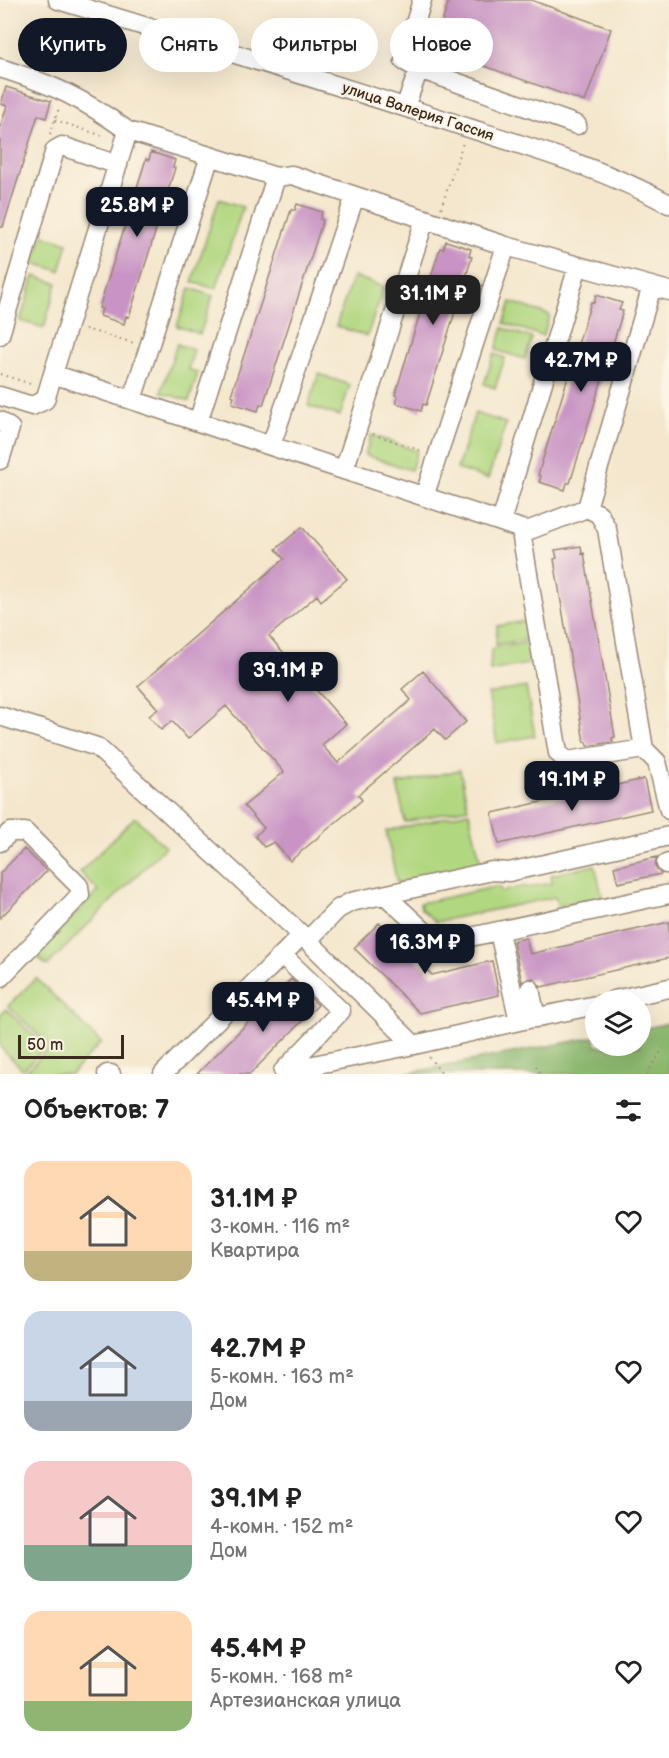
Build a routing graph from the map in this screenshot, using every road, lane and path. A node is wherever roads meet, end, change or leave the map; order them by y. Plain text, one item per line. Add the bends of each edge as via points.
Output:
1 (58, 0) edge
2 (422, 0) edge
3 (417, 18) edge
4 (0, 68) edge
5 (418, 72) edge
6 (427, 72) edge
7 (60, 103) dead end
8 (405, 107) junction
9 (55, 120) junction
10 (577, 125) dead end
11 (127, 137) junction
12 (48, 143) dead end
13 (210, 156) junction
14 (118, 165) junction
15 (276, 177) junction
16 (355, 196) junction
17 (669, 204) edge
18 (425, 219) junction
19 (506, 246) junction
20 (578, 266) junction
21 (660, 289) edge
22 (82, 328) dead end
23 (0, 334) edge
24 (140, 340) dead end
25 (0, 374) edge
26 (51, 381) junction
27 (0, 396) edge
28 (132, 400) junction
29 (0, 421) edge
30 (198, 422) junction
31 (366, 431) dead end
32 (271, 446) junction
33 (427, 452) dead end
34 (0, 460) edge
35 (344, 470) junction
36 (424, 497) junction
37 (587, 508) junction
38 (501, 522) junction
39 (527, 531) junction
40 (0, 716) edge
41 (644, 749) junction
42 (669, 810) edge
43 (669, 836) edge
44 (0, 842) edge
45 (385, 894) junction
46 (669, 894) edge
47 (499, 932) junction
48 (305, 937) junction
49 (282, 955) junction
50 (0, 978) edge
51 (669, 988) edge
52 (530, 989) dead end
53 (651, 992) edge
54 (585, 1007) edge
55 (528, 1020) junction
56 (414, 1045) junction
57 (663, 1048) dead end
58 (536, 1066) dead end
59 (282, 1072) edge
60 (163, 1074) edge
61 (541, 1074) edge
62 (647, 1074) edge

1 - 8 street, улица Валерия Гассия
2 - 3 street
4 - 11 street via 51,84 92,105
5 - 8 street
6 - 10 street
7 - 9 path
8 - 17 street, улица Валерия Гассия via 563,159
9 - 11 path
9 - 12 path
11 - 13 street
11 - 14 street
13 - 15 street
13 - 28 street
14 - 23 street via 62,146 55,150
14 - 26 street
15 - 16 street via 292,175
15 - 30 street
16 - 18 street
16 - 32 street
18 - 19 street
18 - 35 street
19 - 20 street
19 - 36 street
20 - 21 street
20 - 38 street
21 - 37 street
22 - 24 path via 136,344
25 - 26 path
26 - 27 street via 45,400 32,406
26 - 28 street
28 - 30 street
29 - 34 street via 10,428
30 - 32 street
31 - 33 path
32 - 35 street
35 - 36 street
36 - 38 street
37 - 39 street
37 - 41 street via 599,514 607,529
38 - 39 street
39 - 41 street via 522,538 558,753 567,761
40 - 48 street via 97,747
41 - 42 street via 657,762
43 - 45 street via 509,872 492,871
44 - 50 street via 10,832 25,832 79,886 80,895
45 - 47 street via 438,944
45 - 48 street via 344,904
46 - 47 street
47 - 55 street
48 - 49 street
48 - 56 street
49 - 59 street via 341,1011
49 - 60 street
51 - 53 street
52 - 55 street
54 - 55 street
55 - 56 street
56 - 59 street
57 - 62 path
58 - 61 path

